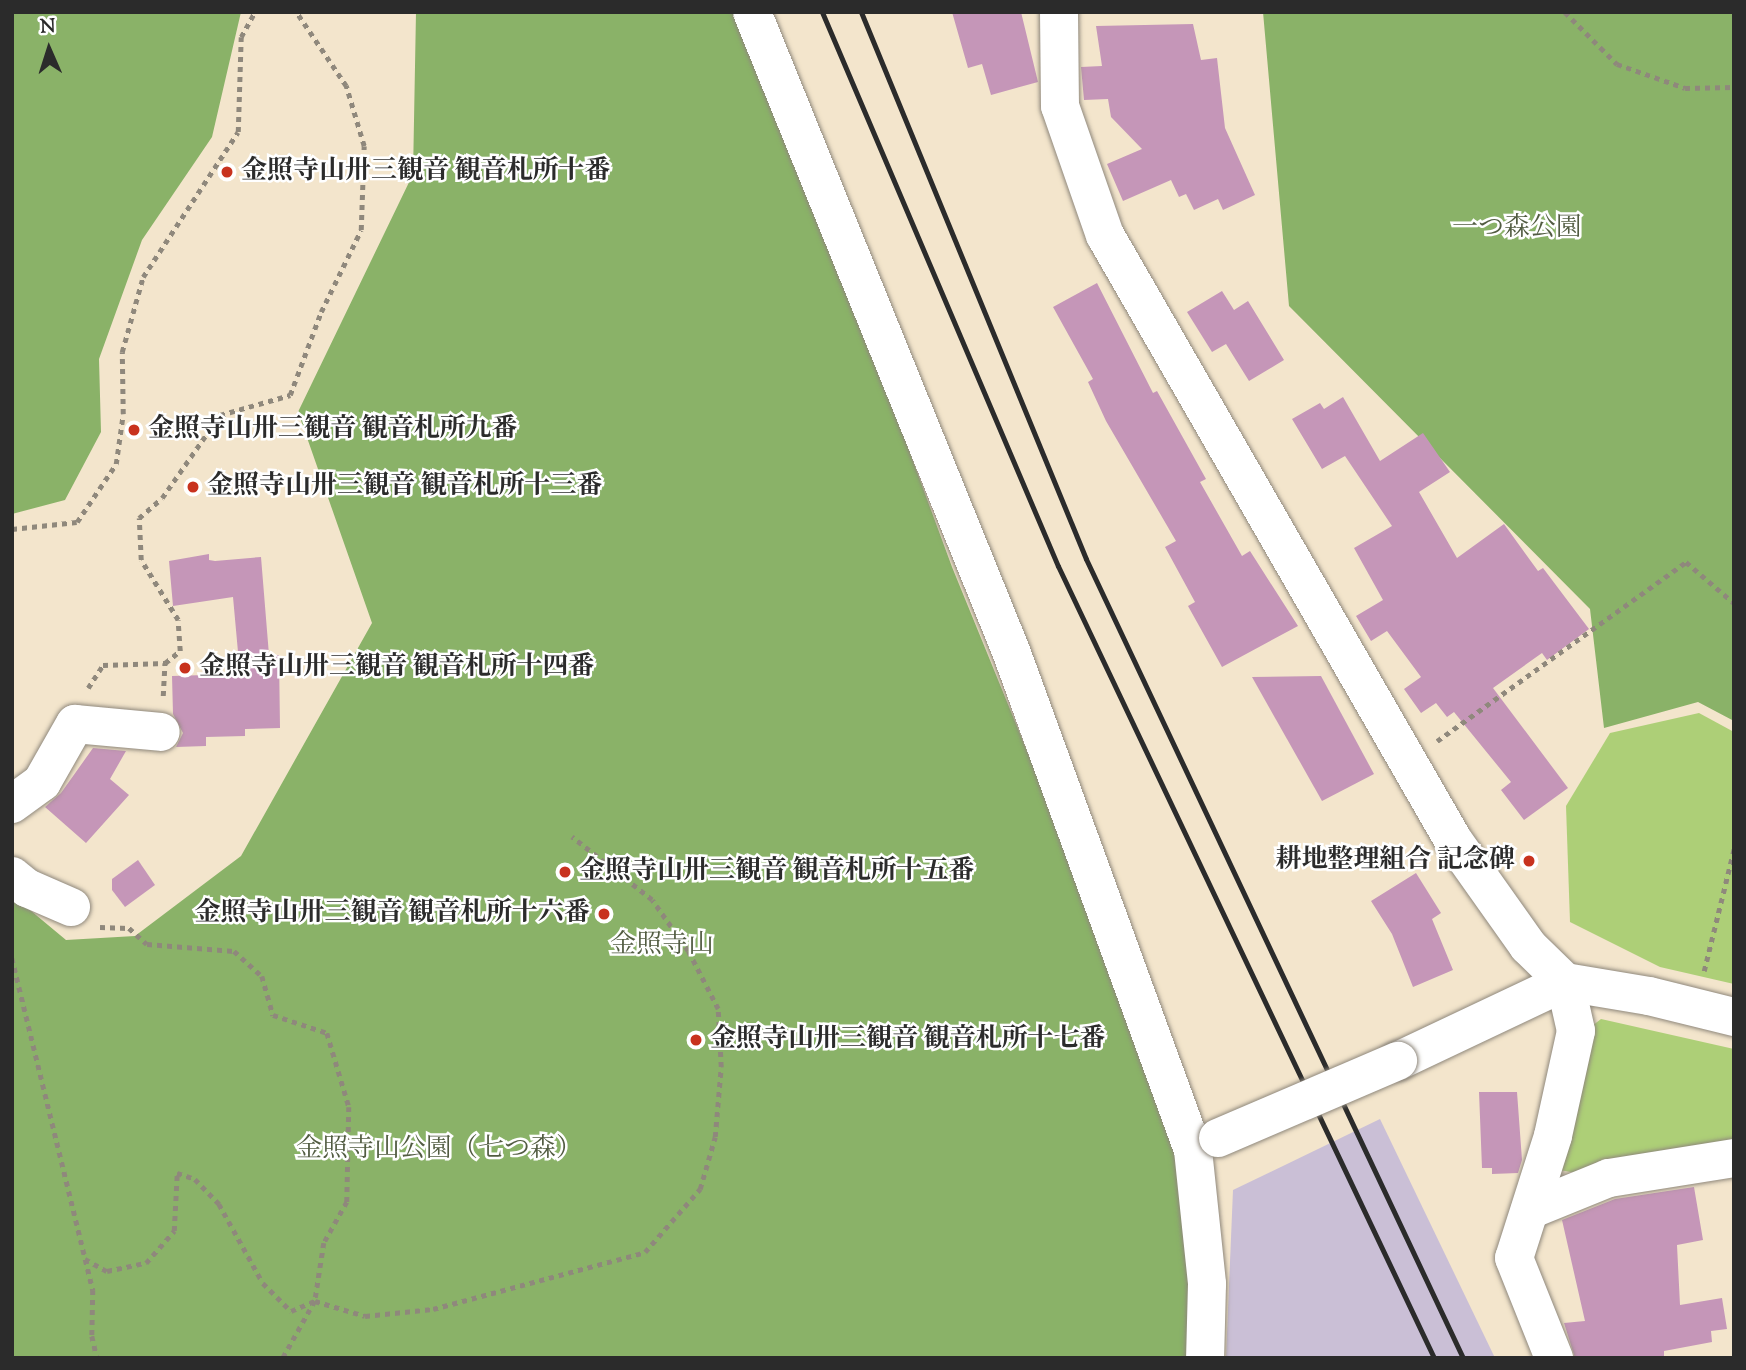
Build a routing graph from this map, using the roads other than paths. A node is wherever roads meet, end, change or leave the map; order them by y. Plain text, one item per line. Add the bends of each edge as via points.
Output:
1 (752, 12) edge
2 (1059, 12) edge
3 (161, 732) road end
4 (12, 804) edge
5 (12, 876) edge
6 (83, 917) road end
7 (1565, 982) junction
8 (1734, 1017) edge
9 (1205, 1144) junction
10 (1734, 1158) edge
11 (1530, 1210) junction
12 (1205, 1358) edge
13 (1554, 1358) edge

1 - 9 street via 1012,651
2 - 7 street via 1060,106 1105,234 1453,840 1528,946
3 - 4 street via 75,724 42,782
5 - 6 street
7 - 8 street
7 - 9 street, bridge via 1398,1061
7 - 11 street via 1576,1031 1553,1136
9 - 12 street
10 - 11 street via 1609,1178
11 - 13 street via 1514,1258

